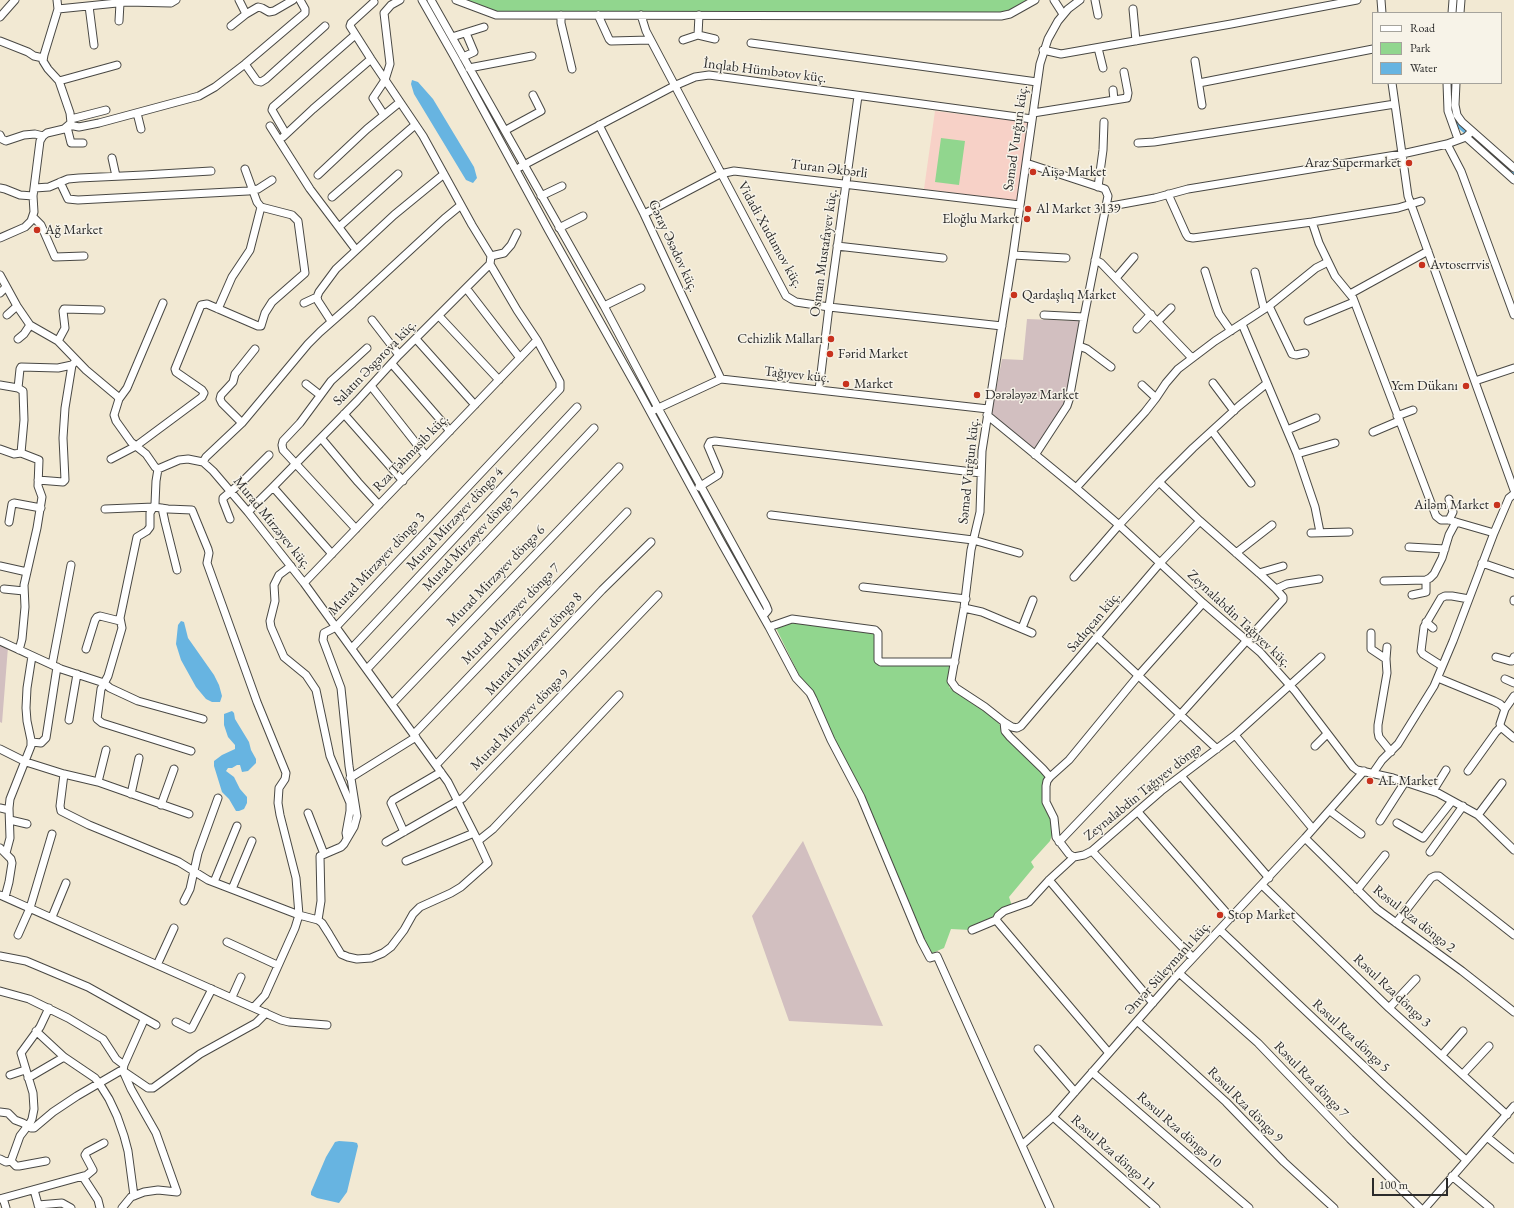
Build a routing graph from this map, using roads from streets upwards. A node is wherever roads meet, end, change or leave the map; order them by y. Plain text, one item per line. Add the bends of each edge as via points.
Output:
1 (15, 0) edge
2 (57, 0) edge
3 (176, 0) edge
4 (240, 0) edge
5 (293, 0) edge
6 (300, 0) edge
7 (400, 0) edge
8 (422, 0) edge
9 (431, 0) edge
10 (456, 0) edge
11 (1035, 0) edge
12 (1054, 0) edge
13 (1080, 0) edge
14 (1095, 0) edge
15 (1357, 0) edge
16 (1380, 0) edge
17 (1452, 0) edge
18 (1461, 0) edge
19 (374, 1) edge
20 (120, 3) junction
21 (70, 4) edge
22 (89, 6) junction
23 (58, 8) junction
24 (1132, 9) dead end
25 (1382, 12) edge
26 (1452, 12) edge
27 (1460, 12) edge
28 (384, 13) junction
29 (246, 14) junction
30 (1063, 14) junction
31 (561, 15) junction
32 (598, 15) junction
33 (641, 15) junction
34 (699, 15) junction
35 (1098, 15) dead end
36 (0, 18) edge
37 (119, 21) dead end
38 (231, 26) dead end
39 (325, 26) dead end
40 (484, 27) dead end
41 (466, 33) junction
42 (355, 35) junction
43 (698, 35) junction
44 (452, 37) junction
45 (715, 39) dead end
46 (650, 40) junction
47 (683, 40) dead end
48 (0, 41) edge
49 (1136, 41) junction
50 (751, 43) dead end
51 (94, 45) dead end
52 (1098, 48) junction
53 (1372, 49) edge
54 (1043, 50) junction
55 (532, 56) dead end
56 (463, 57) junction
57 (43, 58) junction
58 (370, 59) junction
59 (1195, 61) dead end
60 (245, 64) junction
61 (117, 65) dead end
62 (469, 68) junction
63 (1103, 68) dead end
64 (572, 69) dead end
65 (1124, 72) dead end
66 (385, 80) junction
67 (59, 81) junction
68 (1037, 82) junction
69 (1199, 83) junction
70 (1392, 84) edge
71 (1447, 84) edge
72 (1456, 84) edge
73 (674, 86) junction
74 (1113, 90) dead end
75 (534, 95) dead end
76 (858, 96) junction
77 (1114, 100) junction
78 (400, 102) junction
79 (1395, 104) junction
80 (1202, 105) dead end
81 (106, 110) dead end
82 (137, 113) junction
83 (384, 115) junction
84 (1033, 116) junction
85 (1104, 122) dead end
86 (69, 124) junction
87 (415, 125) junction
88 (598, 125) junction
89 (270, 126) dead end
90 (141, 129) dead end
91 (506, 130) junction
92 (1472, 131) junction
93 (286, 134) junction
94 (0, 136) edge
95 (42, 136) junction
96 (1466, 137) junction
97 (1458, 139) junction
98 (280, 140) junction
99 (83, 143) dead end
100 (1138, 143) dead end
101 (1447, 144) junction
102 (1402, 154) junction
103 (112, 158) dead end
104 (1026, 163) junction
105 (524, 165) junction
106 (1514, 168) edge
107 (245, 169) dead end
108 (516, 169) junction
109 (211, 171) dead end
110 (398, 174) dead end
111 (444, 174) junction
112 (720, 174) junction
113 (116, 176) junction
114 (318, 176) dead end
115 (272, 180) dead end
116 (1514, 180) edge
117 (60, 182) junction
118 (846, 185) junction
119 (562, 186) dead end
120 (1098, 187) junction
121 (0, 188) edge
122 (35, 188) junction
123 (253, 191) junction
124 (1168, 194) junction
125 (33, 196) junction
126 (541, 196) junction
127 (332, 197) dead end
128 (1421, 201) dead end
129 (1020, 204) junction
130 (1411, 204) junction
131 (461, 205) junction
132 (261, 207) junction
133 (1106, 207) junction
134 (644, 214) junction
135 (583, 216) dead end
136 (33, 217) junction
137 (1312, 222) junction
138 (339, 227) junction
139 (559, 228) junction
140 (517, 233) dead end
141 (0, 238) edge
142 (837, 246) junction
143 (356, 250) junction
144 (1428, 251) junction
145 (1013, 255) junction
146 (84, 256) dead end
147 (491, 256) junction
148 (1134, 257) dead end
149 (943, 258) dead end
150 (1066, 258) dead end
151 (1095, 260) junction
152 (1328, 262) junction
153 (490, 264) junction
154 (581, 266) junction
155 (572, 271) junction
156 (1205, 271) dead end
157 (1255, 272) dead end
158 (0, 275) edge
159 (1116, 278) junction
160 (6, 287) junction
161 (466, 288) junction
162 (641, 288) dead end
163 (0, 294) edge
164 (1350, 294) junction
165 (317, 297) junction
166 (1354, 302) junction
167 (164, 303) dead end
168 (304, 303) dead end
169 (17, 306) junction
170 (604, 306) junction
171 (829, 307) junction
172 (1170, 308) dead end
173 (1266, 308) junction
174 (218, 309) junction
175 (101, 310) dead end
176 (1151, 314) junction
177 (8, 315) dead end
178 (1044, 315) dead end
179 (1514, 315) edge
180 (438, 316) junction
181 (1084, 318) junction
182 (372, 320) dead end
183 (331, 321) junction
184 (1158, 321) junction
185 (1308, 321) dead end
186 (1242, 324) junction
187 (30, 325) junction
188 (1002, 326) junction
189 (1137, 329) dead end
190 (1231, 331) junction
191 (18, 339) dead end
192 (416, 339) junction
193 (537, 340) junction
194 (58, 341) junction
195 (1079, 346) junction
196 (367, 348) dead end
197 (255, 349) dead end
198 (1306, 352) dead end
199 (399, 355) junction
200 (520, 358) junction
201 (1192, 358) junction
202 (74, 363) junction
203 (392, 364) junction
204 (1111, 367) dead end
205 (1514, 368) edge
206 (721, 379) junction
207 (499, 380) junction
208 (1475, 381) junction
209 (1213, 383) dead end
210 (306, 384) dead end
211 (1266, 384) junction
212 (0, 385) edge
213 (1142, 385) dead end
214 (371, 386) junction
215 (18, 388) junction
216 (819, 390) junction
217 (320, 395) junction
218 (1156, 398) junction
219 (119, 399) junction
220 (475, 406) junction
221 (578, 407) dead end
222 (658, 408) junction
223 (1413, 410) dead end
224 (650, 411) junction
225 (1234, 411) junction
226 (988, 412) junction
227 (344, 414) junction
228 (1316, 418) dead end
229 (1398, 419) junction
230 (242, 423) junction
231 (594, 428) dead end
232 (1287, 430) junction
233 (450, 431) junction
234 (1212, 431) junction
235 (1373, 432) dead end
236 (321, 438) junction
237 (1335, 443) dead end
238 (136, 446) junction
239 (0, 449) edge
240 (21, 453) junction
241 (1297, 454) junction
242 (269, 455) dead end
243 (1036, 455) junction
244 (426, 456) junction
245 (111, 459) dead end
246 (203, 462) junction
247 (296, 464) junction
248 (619, 467) dead end
249 (158, 470) junction
250 (981, 473) junction
251 (38, 480) junction
252 (403, 481) junction
253 (1159, 482) junction
254 (1251, 483) dead end
255 (701, 485) junction
256 (274, 487) junction
257 (1076, 488) junction
258 (1514, 490) edge
259 (694, 491) junction
260 (231, 492) junction
261 (1514, 494) edge
262 (1449, 499) dead end
263 (380, 505) junction
264 (154, 507) junction
265 (41, 508) junction
266 (162, 508) junction
267 (104, 509) dead end
268 (248, 512) junction
269 (627, 512) dead end
270 (771, 515) dead end
271 (230, 519) dead end
272 (1200, 521) junction
273 (1452, 521) junction
274 (9, 522) dead end
275 (1119, 525) junction
276 (1272, 525) dead end
277 (356, 529) junction
278 (1320, 532) junction
279 (1349, 532) dead end
280 (1311, 533) dead end
281 (1494, 533) junction
282 (729, 536) junction
283 (973, 540) junction
284 (651, 542) dead end
285 (721, 542) junction
286 (1409, 547) dead end
287 (1445, 549) junction
288 (1019, 553) dead end
289 (1236, 553) junction
290 (332, 554) junction
291 (1160, 563) junction
292 (1482, 563) junction
293 (71, 565) dead end
294 (0, 566) edge
295 (291, 566) junction
296 (1283, 566) dead end
297 (177, 570) dead end
298 (27, 572) junction
299 (1259, 573) junction
300 (1514, 574) edge
301 (1074, 578) dead end
302 (1319, 579) dead end
303 (1426, 580) junction
304 (1384, 581) dead end
305 (304, 583) junction
306 (864, 587) dead end
307 (4, 589) dead end
308 (1276, 589) junction
309 (24, 591) junction
310 (658, 595) dead end
311 (1412, 595) dead end
312 (966, 599) junction
313 (1469, 599) junction
314 (1033, 600) dead end
315 (1203, 603) junction
316 (964, 608) junction
317 (763, 616) junction
318 (120, 621) junction
319 (1426, 622) junction
320 (336, 627) junction
321 (769, 627) junction
322 (1022, 628) junction
323 (1433, 628) dead end
324 (1032, 632) dead end
325 (1371, 633) dead end
326 (1098, 638) junction
327 (0, 641) edge
328 (1246, 642) junction
329 (1387, 646) dead end
330 (352, 648) junction
331 (86, 649) dead end
332 (20, 650) junction
333 (32, 656) junction
334 (1321, 657) dead end
335 (1496, 657) dead end
336 (1514, 657) edge
337 (1386, 659) junction
338 (955, 662) junction
339 (55, 666) junction
340 (1442, 666) junction
341 (367, 669) junction
342 (77, 674) junction
343 (1138, 676) junction
344 (1438, 678) junction
345 (1505, 679) dead end
346 (104, 683) junction
347 (1514, 683) edge
348 (1289, 685) junction
349 (619, 695) dead end
350 (1514, 696) edge
351 (392, 704) junction
352 (1505, 710) junction
353 (1180, 715) junction
354 (203, 719) dead end
355 (69, 720) dead end
356 (1004, 722) junction
357 (1501, 727) junction
358 (1326, 734) junction
359 (1236, 735) junction
360 (415, 736) junction
361 (1514, 738) edge
362 (32, 742) junction
363 (1315, 746) dead end
364 (0, 749) edge
365 (1217, 749) junction
366 (106, 750) dead end
367 (191, 752) dead end
368 (1390, 752) junction
369 (139, 758) dead end
370 (26, 762) junction
371 (436, 765) junction
372 (174, 769) dead end
373 (1446, 770) dead end
374 (1364, 771) junction
375 (1468, 771) dead end
376 (441, 772) junction
377 (1374, 773) junction
378 (64, 774) junction
379 (1181, 776) junction
380 (1050, 777) junction
381 (350, 778) junction
382 (98, 782) junction
383 (1405, 782) junction
384 (1502, 783) dead end
385 (1433, 791) junction
386 (131, 794) junction
387 (218, 798) dead end
388 (459, 801) junction
389 (1452, 801) junction
390 (162, 804) junction
391 (1463, 806) junction
392 (0, 808) edge
393 (9, 810) junction
394 (1330, 811) junction
395 (1138, 812) junction
396 (308, 813) dead end
397 (189, 814) dead end
398 (1478, 815) junction
399 (10, 820) junction
400 (1380, 821) dead end
401 (1397, 823) dead end
402 (28, 824) dead end
403 (237, 826) dead end
404 (1313, 829) junction
405 (404, 832) junction
406 (474, 833) junction
407 (52, 834) dead end
408 (1361, 834) dead end
409 (1305, 838) junction
410 (347, 839) junction
411 (478, 840) junction
412 (252, 841) dead end
413 (386, 842) dead end
414 (1059, 842) junction
415 (1514, 850) edge
416 (3, 851) edge
417 (1092, 851) junction
418 (1430, 852) dead end
419 (324, 854) junction
420 (1385, 854) dead end
421 (1074, 857) junction
422 (406, 861) dead end
423 (193, 871) junction
424 (1269, 878) junction
425 (1049, 880) junction
426 (214, 882) junction
427 (66, 883) dead end
428 (1262, 885) junction
429 (232, 889) junction
430 (1358, 890) junction
431 (3, 896) edge
432 (184, 901) dead end
433 (30, 908) junction
434 (299, 915) junction
435 (52, 917) junction
436 (1231, 918) junction
437 (318, 920) junction
438 (996, 920) junction
439 (1396, 923) junction
440 (174, 928) dead end
441 (972, 930) dead end
442 (1220, 930) junction
443 (18, 935) dead end
444 (1514, 935) edge
445 (227, 942) dead end
446 (0, 956) edge
447 (1193, 958) junction
448 (157, 965) junction
449 (277, 965) junction
450 (1179, 973) junction
451 (241, 977) dead end
452 (1416, 979) dead end
453 (212, 989) junction
454 (0, 992) edge
455 (232, 997) junction
456 (1153, 1003) junction
457 (254, 1007) junction
458 (49, 1008) junction
459 (1389, 1008) junction
460 (1514, 1012) edge
461 (266, 1013) junction
462 (144, 1020) junction
463 (1137, 1021) junction
464 (176, 1022) dead end
465 (156, 1025) dead end
466 (327, 1025) dead end
467 (36, 1031) junction
468 (1463, 1031) dead end
469 (1489, 1046) dead end
470 (1038, 1049) dead end
471 (1109, 1053) junction
472 (1442, 1055) junction
473 (64, 1057) junction
474 (124, 1068) junction
475 (25, 1070) junction
476 (1092, 1072) junction
477 (1463, 1074) junction
478 (10, 1075) dead end
479 (28, 1078) junction
480 (99, 1083) junction
481 (1075, 1092) junction
482 (1514, 1106) edge
483 (0, 1112) edge
484 (1507, 1115) junction
485 (1053, 1117) junction
486 (28, 1127) junction
487 (1487, 1137) junction
488 (104, 1143) dead end
489 (1022, 1145) junction
490 (0, 1159) edge
491 (1514, 1159) edge
492 (1466, 1160) junction
493 (11, 1161) junction
494 (46, 1161) dead end
495 (1452, 1176) junction
496 (83, 1177) junction
497 (34, 1190) junction
498 (134, 1196) junction
499 (2, 1199) edge
500 (39, 1206) edge
501 (6, 1208) edge
502 (71, 1208) edge
503 (100, 1208) edge
504 (122, 1208) edge
505 (1050, 1208) edge
506 (1156, 1208) edge
507 (1249, 1208) edge
508 (1334, 1208) edge
509 (1420, 1208) edge
510 (1425, 1208) edge
511 (1490, 1208) edge

1 - 36 street
2 - 23 street
3 - 20 street via 171,3
4 - 29 street
5 - 29 street via 274,11 269,12 258,7
6 - 60 street via 305,13
7 - 28 street
8 - 108 street
9 - 44 street
10 - 31 street via 496,15
11 - 34 street via 1010,14 1001,16
12 - 30 street
13 - 30 street, Səməd Vurğun küç.
14 - 35 street
15 - 49 street
16 - 25 street
17 - 26 street
18 - 27 street
19 - 28 street
19 - 42 street via 351,23
20 - 22 street
20 - 37 street
21 - 22 street
21 - 23 street
22 - 51 street
23 - 57 street
24 - 49 street
28 - 66 street via 390,64
29 - 38 street
30 - 54 street, Səməd Vurğun küç.
31 - 32 street
31 - 64 street
32 - 33 street
32 - 46 street via 611,41
33 - 34 street
33 - 46 street, Vidadi Xudumov küç.
34 - 43 street
39 - 60 street via 261,82 257,81
40 - 41 street
41 - 44 street
41 - 56 street via 474,52
42 - 58 street
42 - 93 street via 273,107 272,110
43 - 45 street
43 - 47 street
44 - 56 street
46 - 73 street, Vidadi Xudumov küç.
48 - 57 street
49 - 52 street
50 - 68 street
52 - 54 street via 1062,54
52 - 63 street
53 - 69 street
54 - 68 street, Səməd Vurğun küç.
55 - 62 street
56 - 62 street
57 - 67 street via 45,65
58 - 66 street
58 - 93 street
59 - 69 street
60 - 82 street via 199,96
61 - 67 street
62 - 91 street
65 - 77 street via 1128,96
66 - 78 street
66 - 83 street via 373,98
67 - 86 street
68 - 84 street, Səməd Vurğun küç.
69 - 80 street
70 - 79 street
71 - 97 street via 1448,111
72 - 92 street via 1457,115
73 - 76 street, İnqlab Hümbətov küç. via 695,77 709,75
73 - 88 street, İnqlab Hümbətov küç.
73 - 112 street, Vidadi Xudumov küç.
74 - 77 street
75 - 91 street via 541,111
76 - 84 street, İnqlab Hümbətov küç.
76 - 118 street, Osman Mustafayev küç.
77 - 84 street, İnqlab Hümbətov küç.
78 - 83 street
78 - 87 street
79 - 100 street
79 - 102 street
81 - 86 street
82 - 86 street via 79,127
82 - 90 street
83 - 114 street via 342,151
84 - 104 street, Səməd Vurğun küç.
85 - 120 street
86 - 95 street
86 - 99 street via 72,143
87 - 111 street
87 - 127 street
88 - 105 street, İnqlab Hümbətov küç.
88 - 134 street, Gəray Əsədov küç.
89 - 98 street
91 - 105 street
92 - 96 street
92 - 106 street
93 - 98 street
94 - 95 street via 4,141 24,135
95 - 122 street via 38,148
96 - 97 street
96 - 116 street
97 - 101 street
98 - 138 street via 310,189
101 - 102 street
101 - 179 street via 1466,184
102 - 124 street
102 - 130 street
103 - 113 street
104 - 120 street
104 - 129 street, Səməd Vurğun küç.
105 - 108 street, İnqlab Hümbətov küç.
105 - 126 street
107 - 123 street
108 - 155 street
109 - 113 street
110 - 138 street
111 - 131 street
111 - 143 street
112 - 118 street, Turan Əkbərli via 734,171
112 - 134 street, Turan Əkbərli
112 - 171 street, Vidadi Xudumov küç. via 786,296 796,302
113 - 117 street via 73,178
115 - 123 street
117 - 122 street via 49,187
117 - 123 street via 66,197 72,200
118 - 129 street, Turan Əkbərli
118 - 142 street, Osman Mustafayev küç.
119 - 126 street
120 - 133 street via 1104,189 1108,196
121 - 125 street
122 - 125 street
123 - 132 street
124 - 133 street
124 - 137 street via 1186,234 1192,238
125 - 136 street
126 - 139 street
128 - 130 street
129 - 145 street, Səməd Vurğun küç.
130 - 137 street
130 - 144 street
131 - 147 street
131 - 183 street
132 - 174 street via 250,250 232,277
132 - 174 street via 292,215 298,221 305,273 272,302 261,326
133 - 151 street
134 - 206 street, Gəray Əsədov küç.
135 - 139 street
136 - 141 street via 25,227
136 - 146 street via 41,225 55,257
137 - 152 street
138 - 143 street
139 - 154 street
140 - 147 street via 504,253
142 - 149 street
142 - 171 street, Osman Mustafayev küç.
143 - 165 street via 336,269
144 - 164 street
144 - 208 street
145 - 150 street
145 - 188 street, Səməd Vurğun küç.
147 - 153 street
148 - 159 street
151 - 159 street
151 - 181 street
152 - 164 street via 1335,276
152 - 173 street via 1316,268
153 - 161 street, Salatın Əsgərova küç.
153 - 193 street, Murad Mirzəyev döngə 3
154 - 155 street
154 - 170 street
155 - 224 street
156 - 190 street via 1217,310
157 - 173 street
158 - 160 street
159 - 176 street
160 - 163 street
160 - 169 street
161 - 180 street, Salatın Əsgərova küç.
161 - 200 street
162 - 170 street
164 - 166 street
165 - 168 street
165 - 183 street
166 - 185 street
166 - 229 street
167 - 219 street via 127,388
169 - 177 street
169 - 187 street
170 - 222 street
171 - 188 street, Vidadi Xudumov küç.
171 - 216 street, Osman Mustafayev küç.
172 - 184 street
173 - 186 street
173 - 198 street via 1292,354
174 - 238 street via 206,304 201,306 175,366 176,372 204,394
175 - 194 street via 64,309 62,311 65,328
176 - 184 street
176 - 189 street
178 - 181 street
180 - 192 street, Salatın Əsgərova küç.
180 - 207 street
181 - 195 street
182 - 199 street
183 - 230 street via 308,344
184 - 201 street
186 - 190 street
186 - 211 street
187 - 191 street
187 - 194 street
188 - 226 street, Səməd Vurğun küç.
190 - 201 street
192 - 199 street, Salatın Əsgərova küç.
192 - 220 street
193 - 200 street, Rza Təhmasib küç.
193 - 320 street, Murad Mirzəyev döngə 3 via 560,382 560,389
194 - 202 street
195 - 204 street
195 - 243 street via 1067,406
196 - 217 street via 339,373
197 - 230 street via 235,374 233,382 220,399
199 - 203 street, Salatın Əsgərova küç.
200 - 207 street, Rza Təhmasib küç.
201 - 218 street via 1172,376
202 - 215 street via 58,368 21,367
202 - 219 street
202 - 251 street via 65,408 65,480
203 - 214 street, Salatın Əsgərova küç.
203 - 233 street
205 - 208 street
206 - 216 street, Tağıyev küç.
206 - 222 street
207 - 220 street, Rza Təhmasib küç.
208 - 258 street
209 - 225 street
210 - 217 street
211 - 225 street
211 - 232 street
212 - 215 street
213 - 218 street
214 - 227 street, Salatın Əsgərova küç.
214 - 244 street
215 - 240 street via 24,394
216 - 226 street, Tağıyev küç.
217 - 247 street via 283,441 283,450
218 - 257 street
219 - 238 street via 114,415 116,421
220 - 233 street, Rza Təhmasib küç.
221 - 330 street, Murad Mirzəyev döngə 4
222 - 224 street
222 - 255 street
223 - 229 street
224 - 259 street
225 - 234 street
226 - 243 street, Zeynalabdin Tağıyev küç.
226 - 250 street, Səməd Vurğun küç.
227 - 236 street, Salatın Əsgərova küç.
227 - 252 street
228 - 232 street
229 - 235 street
229 - 273 street via 1436,516 1441,520
230 - 246 street
231 - 341 street, Murad Mirzəyev döngə 5
232 - 241 street
233 - 244 street, Rza Təhmasib küç.
234 - 253 street
234 - 254 street
236 - 247 street, Salatın Əsgərova küç.
236 - 263 street
237 - 241 street
238 - 245 street
238 - 249 street
239 - 240 street via 14,454
240 - 251 street via 39,460
241 - 278 street via 1316,507
242 - 260 street
243 - 257 street, Zeynalabdin Tağıyev küç.
244 - 252 street, Rza Təhmasib küç.
246 - 249 street via 179,460
246 - 260 street, Murad Mirzəyev küç.
247 - 256 street, Salatın Əsgərova küç.
247 - 277 street
248 - 351 street, Murad Mirzəyev döngə 6
249 - 264 street
250 - 255 street via 715,441 710,442 708,446 719,472
250 - 283 street, Səməd Vurğun küç. via 980,512
251 - 265 street via 42,497
252 - 263 street, Rza Təhmasib küç.
253 - 272 street
253 - 275 street
255 - 259 street
255 - 282 street
256 - 268 street, Salatın Əsgərova küç.
256 - 290 street
257 - 275 street, Zeynalabdin Tağıyev küç.
259 - 285 street
260 - 268 street, Murad Mirzəyev küç.
260 - 271 street via 223,498
261 - 281 street via 1509,498
262 - 273 street via 1454,512
263 - 277 street, Rza Təhmasib küç.
264 - 266 street
264 - 267 street
264 - 318 street via 150,513 149,529 137,537
265 - 274 street via 14,503
265 - 298 street
266 - 297 street
266 - 434 street via 192,510 208,549 207,563 257,702 286,773 279,788 278,803 296,878
268 - 295 street, Murad Mirzəyev küç.
269 - 360 street, Murad Mirzəyev döngə 7
270 - 283 street
272 - 289 street
272 - 291 street, Sadıqcan küç.
273 - 281 street
273 - 287 street
275 - 291 street, Zeynalabdin Tağıyev küç.
275 - 301 street
276 - 289 street
277 - 290 street, Rza Təhmasib küç.
278 - 279 street
278 - 280 street
281 - 292 street
282 - 285 street
282 - 317 street via 766,605 768,610
283 - 288 street
283 - 312 street, Səməd Vurğun küç.
284 - 371 street, Murad Mirzəyev döngə 8
285 - 317 street
286 - 287 street
287 - 303 street via 1434,574
289 - 299 street
290 - 305 street, Rza Təhmasib küç.
291 - 315 street, Zeynalabdin Tağıyev küç.
291 - 326 street, Sadıqcan küç.
292 - 300 street
292 - 313 street
293 - 339 street
294 - 298 street
295 - 305 street, Murad Mirzəyev küç.
295 - 410 street via 279,575 274,585 271,627 284,657 306,675 316,690 330,756 350,803
296 - 299 street
298 - 309 street
299 - 308 street
302 - 308 street via 1287,584
303 - 304 street
303 - 311 street via 1426,592
305 - 320 street, Murad Mirzəyev küç.
306 - 312 street
307 - 309 street
308 - 328 street via 1283,597 1282,603
309 - 332 street via 25,607
310 - 388 street, Murad Mirzəyev döngə 9
312 - 316 street, Səməd Vurğun küç.
313 - 319 street via 1452,596 1441,598
313 - 340 street
314 - 322 street
315 - 328 street, Zeynalabdin Tağıyev küç.
315 - 343 street
316 - 322 street via 982,612
316 - 338 street, Səməd Vurğun küç.
317 - 321 street
318 - 331 street via 97,617
318 - 346 street via 122,628
319 - 323 street
319 - 340 street via 1421,651
320 - 330 street, Murad Mirzəyev küç.
320 - 381 street, Murad Mirzəyev döngə 3 via 324,633 323,640 341,688
321 - 338 street via 792,619 875,630 878,633 878,660 881,662
321 - 489 street via 796,678 813,699 861,798 921,941 930,958 937,956
322 - 324 street
325 - 337 street via 1371,649
326 - 343 street
326 - 356 street, Sadıqcan küç. via 1021,726 1012,727
327 - 332 street
328 - 348 street, Zeynalabdin Tağıyev küç. via 1260,652
328 - 353 street
329 - 337 street
330 - 341 street, Murad Mirzəyev küç.
332 - 333 street
333 - 339 street
333 - 362 street via 26,708
334 - 348 street, Zeynalabdin Tağıyev döngə
335 - 336 street via 1510,662
337 - 368 street via 1387,673 1378,732
338 - 356 street, Səməd Vurğun küç. via 951,681 953,685
339 - 342 street
339 - 362 street via 46,738 41,743
340 - 344 street
341 - 351 street, Murad Mirzəyev küç.
342 - 346 street
342 - 355 street
343 - 353 street
343 - 380 street via 1068,760
344 - 352 street via 1494,701
344 - 368 street via 1403,738
345 - 347 street
346 - 354 street via 138,701
346 - 367 street via 100,695 98,721
348 - 358 street, Zeynalabdin Tağıyev küç.
348 - 359 street, Zeynalabdin Tağıyev döngə
349 - 411 street via 493,829
350 - 352 street
351 - 360 street, Murad Mirzəyev küç.
352 - 357 street via 1500,720
353 - 365 street
353 - 414 street
356 - 380 street, Səməd Vurğun küç. via 1010,738
357 - 361 street
357 - 375 street
358 - 363 street
358 - 374 street, Zeynalabdin Tağıyev küç. via 1349,764
359 - 365 street, Zeynalabdin Tağıyev döngə
359 - 404 street
360 - 371 street, Murad Mirzəyev küç.
360 - 381 street, Murad Mirzəyev döngə 7
362 - 370 street
364 - 370 street
365 - 379 street, Zeynalabdin Tağıyev döngə
366 - 382 street
368 - 377 street
369 - 386 street
370 - 378 street
370 - 393 street via 10,799
371 - 376 street, Murad Mirzəyev küç.
372 - 390 street
373 - 385 street
374 - 377 street, Zeynalabdin Tağıyev küç.
374 - 394 street, Ənvər Süleymanlı küç.
376 - 388 street, Murad Mirzəyev küç.
376 - 405 street via 391,803
377 - 383 street, Zeynalabdin Tağıyev küç.
378 - 382 street
378 - 423 street via 61,811 172,859
379 - 395 street, Zeynalabdin Tağıyev döngə
379 - 424 street
380 - 414 street via 1046,781 1046,802 1054,818 1054,832
381 - 410 street, Murad Mirzəyev döngə 3 via 357,816
382 - 386 street
383 - 385 street, Zeynalabdin Tağıyev küç.
383 - 400 street
384 - 398 street
385 - 389 street, Zeynalabdin Tağıyev küç.
386 - 390 street
387 - 423 street
388 - 405 street, Murad Mirzəyev döngə 9
388 - 406 street, Murad Mirzəyev küç.
389 - 391 street, Zeynalabdin Tağıyev küç.
389 - 401 street via 1423,838
390 - 397 street
391 - 398 street, Zeynalabdin Tağıyev küç.
391 - 418 street
392 - 393 street
393 - 399 street
394 - 404 street, Ənvər Süleymanlı küç.
394 - 408 street
395 - 417 street, Zeynalabdin Tağıyev döngə
395 - 436 street
396 - 419 street
398 - 415 street, Zeynalabdin Tağıyev küç.
399 - 402 street
399 - 416 street via 9,845
403 - 426 street
404 - 409 street, Ənvər Süleymanlı küç.
405 - 413 street, Murad Mirzəyev döngə 9
406 - 411 street, Murad Mirzəyev küç.
406 - 422 street
407 - 433 street
409 - 424 street, Ənvər Süleymanlı küç.
409 - 430 street, Rəsul Rza döngə 2
410 - 419 street, Murad Mirzəyev döngə 3 via 341,847
411 - 437 street, Murad Mirzəyev küç. via 488,863 461,887 420,907 391,947 383,953 371,958 357,959 341,954 330,934
412 - 429 street
414 - 421 street
416 - 431 street via 12,863 9,882
417 - 421 street, Zeynalabdin Tağıyev döngə
417 - 447 street
419 - 437 street via 319,858 321,901
420 - 430 street
421 - 425 street, Zeynalabdin Tağıyev döngə
423 - 426 street
423 - 432 street via 190,889
424 - 428 street, Ənvər Süleymanlı küç.
425 - 438 street, Zeynalabdin Tağıyev döngə via 1029,902 1004,911
425 - 456 street
426 - 429 street
427 - 435 street
428 - 436 street, Ənvər Süleymanlı küç.
428 - 459 street, Rəsul Rza döngə 3
429 - 434 street
430 - 439 street, Rəsul Rza döngə 2 via 1377,910
431 - 433 street
433 - 435 street
433 - 443 street
434 - 437 street
434 - 449 street
435 - 448 street
436 - 442 street, Ənvər Süleymanlı küç.
438 - 441 street, Zeynalabdin Tağıyev döngə
438 - 471 street
439 - 444 street via 1431,878 1439,876
439 - 460 street, Rəsul Rza döngə 2
440 - 448 street
442 - 447 street, Ənvər Süleymanlı küç.
442 - 492 street, Rəsul Rza döngə 5
445 - 449 street
446 - 462 street via 26,960 88,987
447 - 450 street, Ənvər Süleymanlı küç.
448 - 453 street
449 - 457 street via 265,995
450 - 456 street, Ənvər Süleymanlı küç.
450 - 509 street, Rəsul Rza döngə 7 via 1258,1043 1350,1140
451 - 455 street
452 - 459 street
453 - 455 street
453 - 464 street via 192,1028
454 - 458 street via 29,999
455 - 457 street
456 - 463 street, Ənvər Süleymanlı küç.
457 - 461 street
458 - 467 street
458 - 474 street via 103,1039
459 - 472 street, Rəsul Rza döngə 3
461 - 466 street via 289,1022
461 - 474 street via 256,1023 200,1054 153,1088 148,1088
462 - 465 street
462 - 474 street
463 - 471 street, Ənvər Süleymanlı küç.
463 - 508 street, Rəsul Rza döngə 9 via 1226,1102 1284,1162
467 - 473 street
467 - 475 street via 21,1053
468 - 472 street
469 - 477 street
470 - 481 street
471 - 476 street, Ənvər Süleymanlı küç.
472 - 477 street, Rəsul Rza döngə 3
473 - 479 street
473 - 480 street
474 - 480 street
474 - 498 street via 131,1089 156,1133 177,1192 150,1191
475 - 478 street
475 - 479 street
476 - 481 street, Ənvər Süleymanlı küç.
476 - 507 street, Rəsul Rza döngə 10
477 - 484 street, Rəsul Rza döngə 3
479 - 486 street via 34,1108
480 - 486 street via 53,1112 38,1127
480 - 498 street via 117,1116 124,1136
481 - 485 street, Ənvər Süleymanlı küç.
482 - 484 street
483 - 486 street via 8,1113
484 - 487 street
485 - 489 street, Ənvər Süleymanlı küç.
485 - 506 street, Rəsul Rza döngə 11
486 - 493 street via 20,1136
487 - 491 street
487 - 492 street
488 - 496 street via 85,1155 93,1170
489 - 505 street
490 - 493 street
492 - 495 street
493 - 494 street via 16,1166
495 - 510 street
495 - 511 street
496 - 497 street
496 - 503 street via 98,1200
497 - 499 street
497 - 500 street
498 - 504 street
499 - 501 street
500 - 502 street via 62,1204

